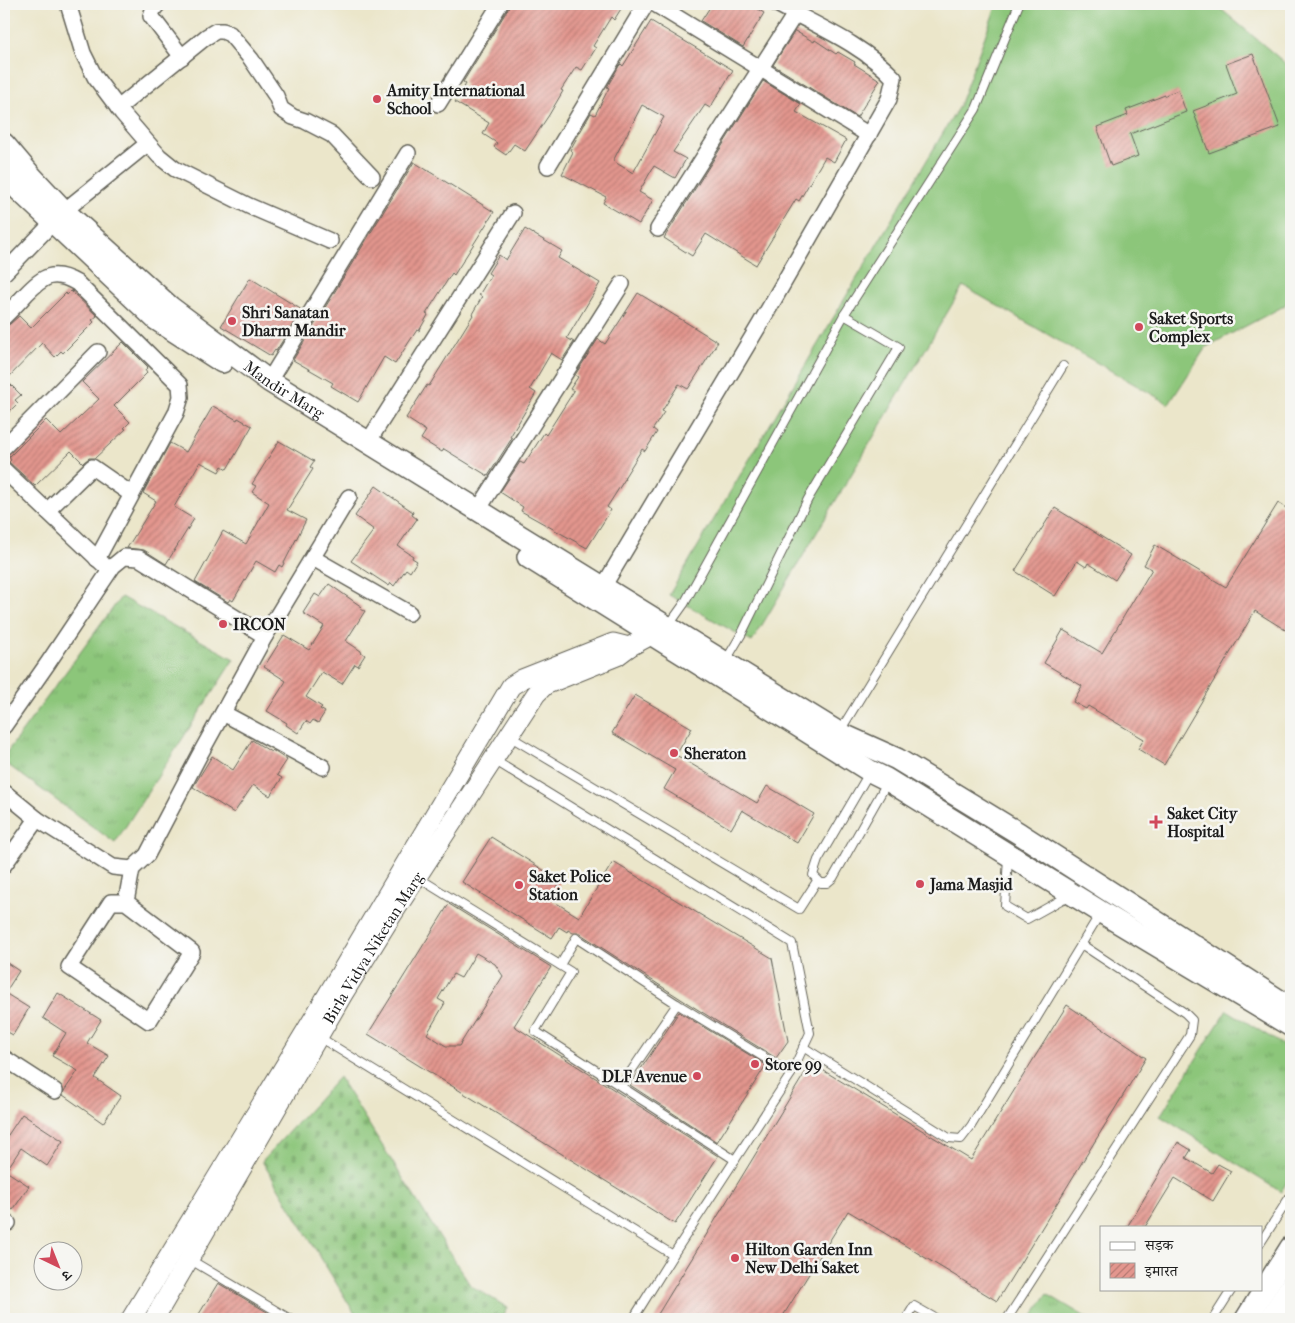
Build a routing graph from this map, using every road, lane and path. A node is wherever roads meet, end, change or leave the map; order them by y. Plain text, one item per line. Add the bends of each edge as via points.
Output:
1 (68, 4) edge
2 (158, 4) edge
3 (500, 4) edge
4 (646, 4) edge
5 (655, 4) edge
6 (777, 4) edge
7 (1019, 4) edge
8 (795, 14) junction
9 (182, 57) junction
10 (760, 68) junction
11 (438, 104) dead end
12 (118, 108) junction
13 (869, 135) junction
14 (4, 144) edge
15 (147, 144) junction
16 (408, 153) dead end
17 (548, 166) dead end
18 (4, 173) edge
19 (372, 177) dead end
20 (513, 213) dead end
21 (58, 217) junction
22 (658, 229) dead end
23 (330, 240) dead end
24 (4, 273) edge
25 (622, 284) dead end
26 (844, 315) junction
27 (4, 317) edge
28 (98, 352) dead end
29 (1063, 366) dead end
30 (269, 381) junction
31 (368, 442) junction
32 (4, 447) edge
33 (4, 470) edge
34 (131, 494) junction
35 (349, 497) dead end
36 (478, 510) junction
37 (47, 511) junction
38 (313, 558) junction
39 (97, 559) junction
40 (110, 570) junction
41 (599, 594) junction
42 (410, 614) dead end
43 (659, 631) junction
44 (265, 636) junction
45 (629, 647) junction
46 (725, 662) junction
47 (223, 713) junction
48 (4, 726) edge
49 (839, 732) junction
50 (508, 735) junction
51 (493, 759) junction
52 (896, 759) junction
53 (323, 767) dead end
54 (878, 775) junction
55 (4, 792) edge
56 (37, 819) junction
57 (1008, 855) junction
58 (4, 865) edge
59 (132, 869) junction
60 (409, 872) junction
61 (817, 881) junction
62 (1072, 894) junction
63 (126, 902) junction
64 (1101, 912) junction
65 (1081, 944) junction
66 (560, 965) junction
67 (676, 1004) junction
68 (1291, 1020) edge
69 (312, 1034) junction
70 (803, 1047) junction
71 (4, 1058) edge
72 (791, 1074) junction
73 (621, 1086) junction
74 (55, 1091) dead end
75 (735, 1160) junction
76 (1291, 1195) edge
77 (1262, 1240) edge
78 (1291, 1247) edge
79 (172, 1250) junction
80 (673, 1255) junction
81 (189, 1259) junction
82 (1291, 1286) edge
83 (1231, 1290) edge
84 (131, 1319) edge
85 (154, 1319) edge
86 (290, 1319) edge
87 (634, 1319) edge
88 (906, 1319) edge
89 (937, 1319) edge
90 (1007, 1319) edge
91 (1213, 1319) edge
92 (1246, 1319) edge
93 (1270, 1319) edge

1 - 12 street via 83,53 95,77
2 - 9 street via 151,16
3 - 11 street
4 - 17 street
5 - 10 street
6 - 8 street
7 - 26 lane via 976,109
8 - 10 street
8 - 13 street via 814,22 881,64 894,78 890,99
9 - 12 street
9 - 19 street via 216,31 230,34 251,59 281,109 332,135
10 - 13 street
10 - 22 street
12 - 15 street
13 - 41 street
14 - 21 main road, Mandir Marg via 32,177
15 - 21 street
15 - 23 street via 175,169 249,206
16 - 30 street
18 - 21 main road, Mandir Marg via 19,190
20 - 31 street
21 - 24 street
21 - 30 main road, Mandir Marg
21 - 41 main road, Mandir Marg via 157,320
25 - 36 street
26 - 43 lane via 684,604
26 - 46 lane via 899,347 808,499
27 - 34 street via 43,278 66,276 78,283 180,385 181,397 176,412
28 - 32 street
29 - 49 lane
30 - 31 main road, Mandir Marg
31 - 36 main road, Mandir Marg
33 - 37 street
34 - 37 street via 92,467
34 - 39 street
35 - 38 street
36 - 41 main road, Mandir Marg
37 - 39 street
38 - 42 street
38 - 44 street
39 - 40 street
40 - 44 street via 124,557 140,558
40 - 48 street
41 - 43 main road
43 - 45 street, Birla Vidya Niketan Marg
43 - 46 main road
43 - 54 main road
44 - 47 street
45 - 50 street, Birla Vidya Niketan Marg via 617,656 545,685
45 - 60 street via 613,643 511,686
46 - 49 main road
47 - 53 street
47 - 59 street via 147,854
49 - 52 main road
50 - 51 street, Birla Vidya Niketan Marg
50 - 61 lane via 799,909
51 - 60 street, Birla Vidya Niketan Marg
51 - 70 lane via 792,943 810,1033
52 - 54 main road
52 - 68 main road via 1020,834
54 - 57 main road
54 - 61 lane via 818,860 813,875
54 - 61 lane via 884,788 833,878 827,883
55 - 56 street
56 - 58 street
56 - 59 street via 113,866
57 - 62 main road
57 - 62 lane via 1005,906 1027,919
59 - 63 street
60 - 66 lane
60 - 69 street
62 - 64 main road
63 - 63 street via 111,902 69,967 149,1021 192,952
64 - 65 lane
64 - 68 main road
65 - 70 lane via 972,1126 961,1139 949,1138
65 - 90 lane via 1185,1013 1192,1020 1190,1035
66 - 67 lane via 576,938
66 - 73 lane via 571,972 535,1031
67 - 72 lane
67 - 73 lane
69 - 79 street
69 - 80 lane
69 - 81 street, Birla Vidya Niketan Marg
70 - 72 lane
71 - 74 street
72 - 75 lane
73 - 75 lane
75 - 80 lane
76 - 77 lane
78 - 92 main road
79 - 81 street
79 - 84 street
80 - 87 lane
81 - 85 street, Birla Vidya Niketan Marg
81 - 86 lane
82 - 93 main road
83 - 91 lane
88 - 89 lane via 914,1306

